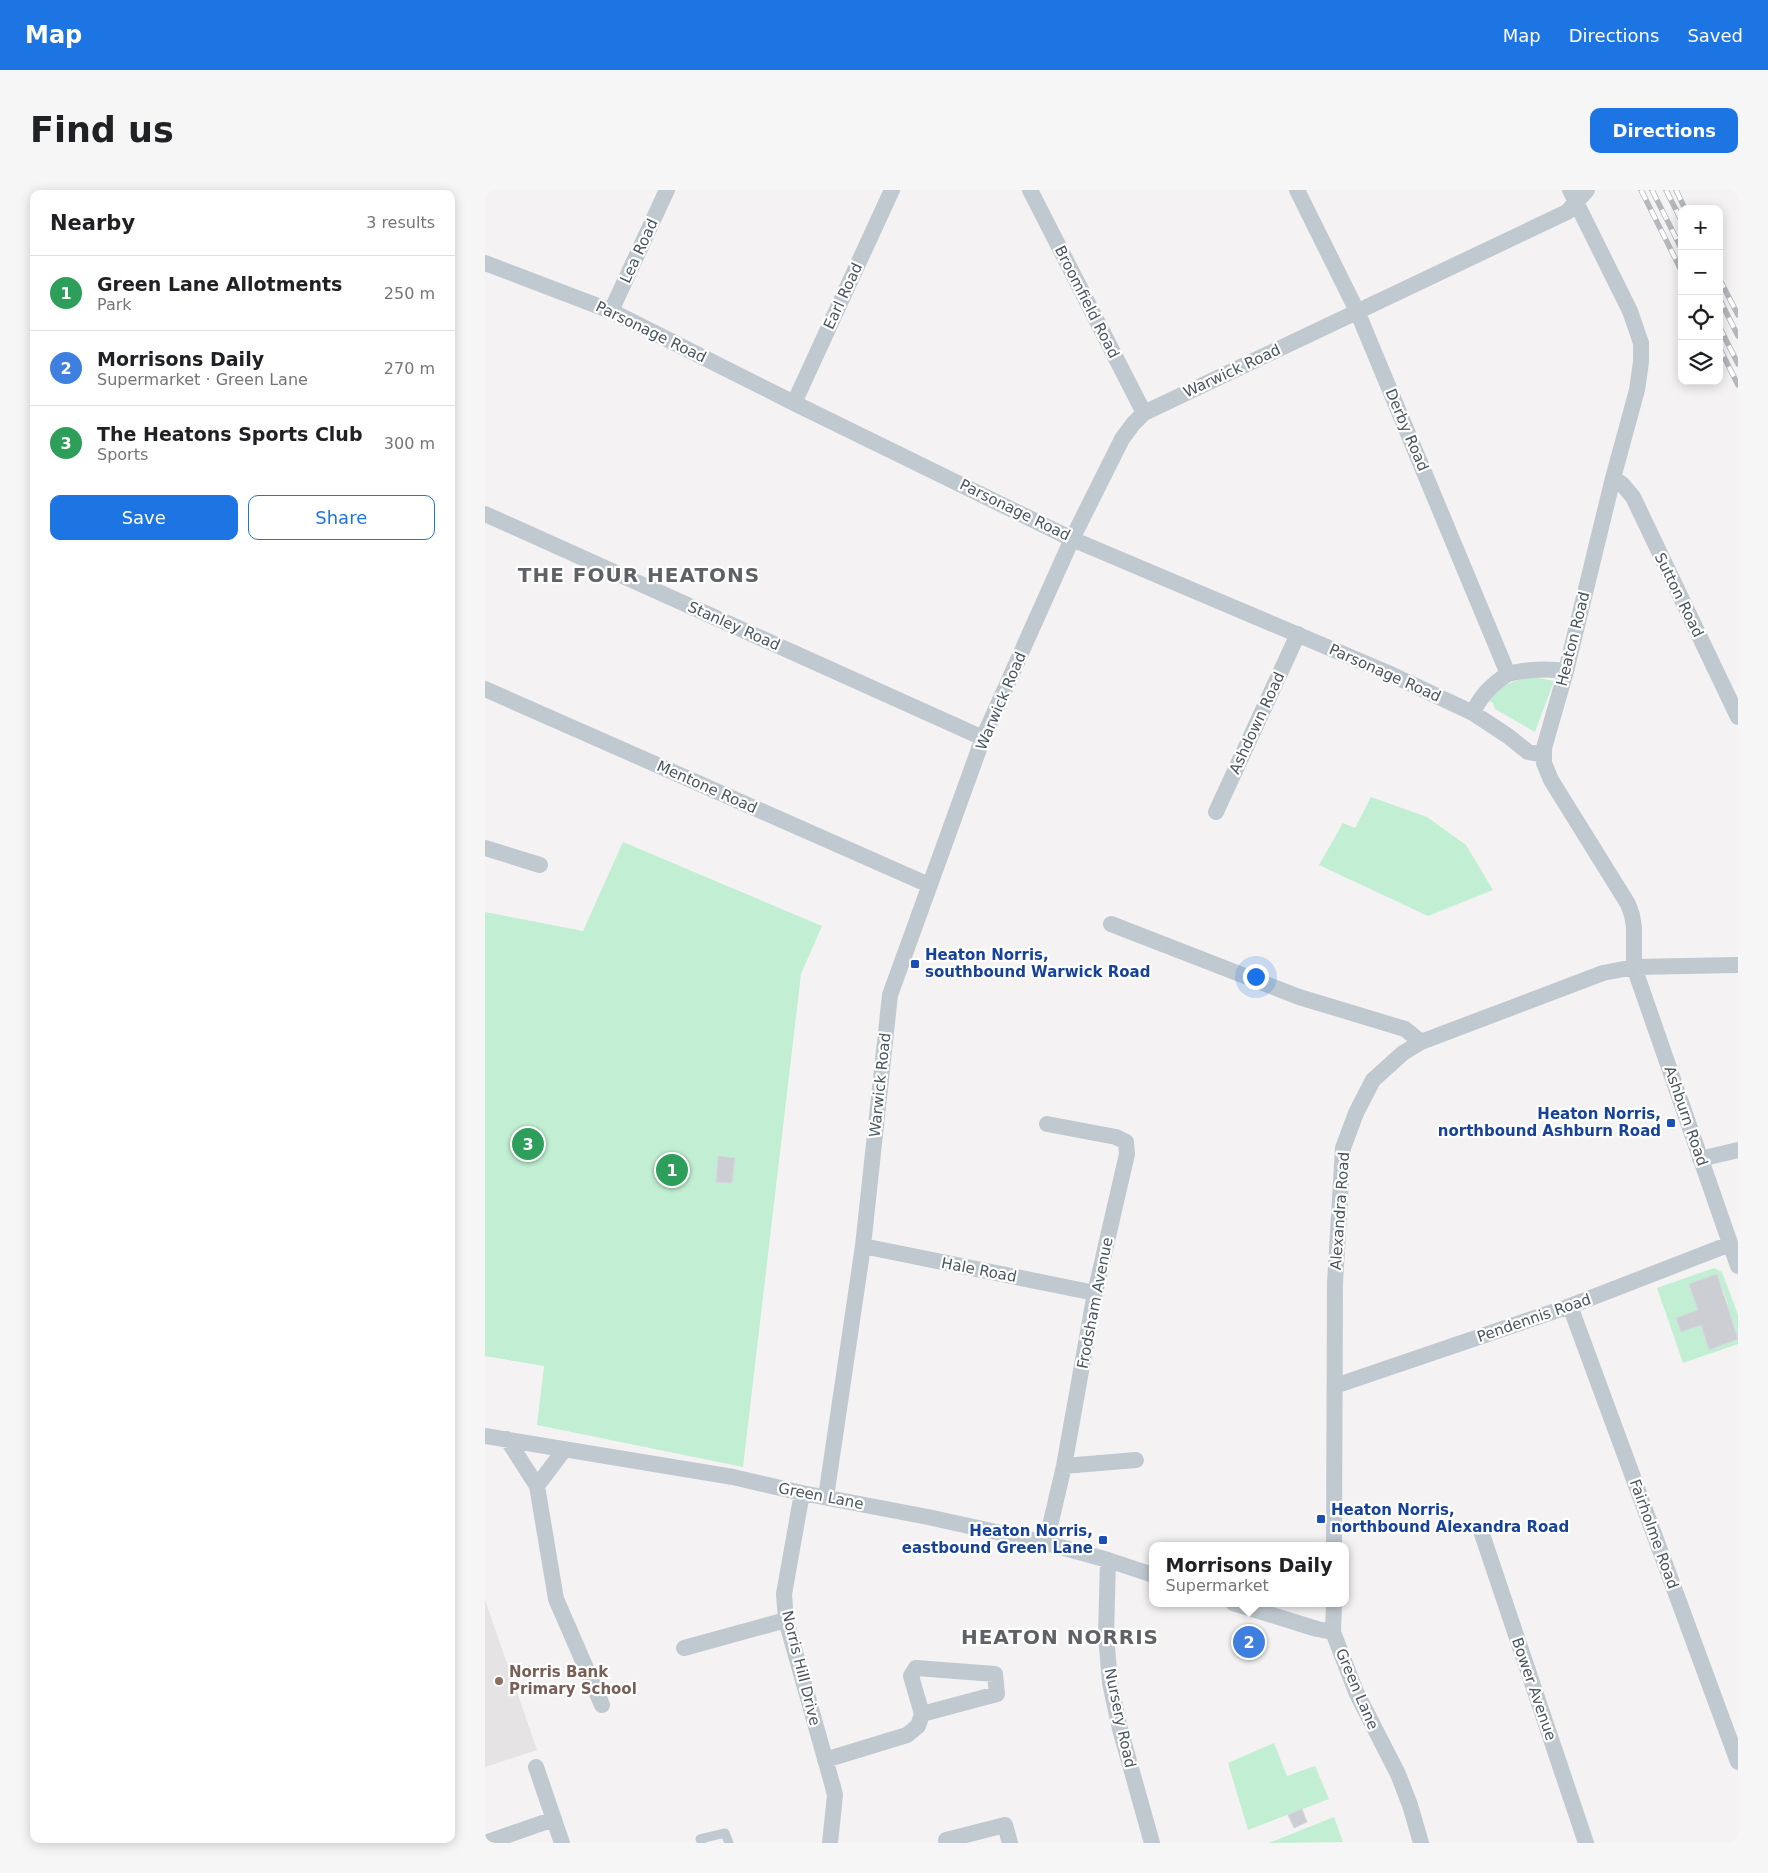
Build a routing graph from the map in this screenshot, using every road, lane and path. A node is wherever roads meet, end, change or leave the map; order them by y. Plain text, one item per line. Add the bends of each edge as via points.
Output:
1 (667, 190) edge
2 (892, 190) edge
3 (1030, 190) edge
4 (1297, 190) edge
5 (1579, 193) edge
6 (485, 264) edge
7 (611, 311) junction
8 (1357, 311) junction
9 (794, 403) junction
10 (1144, 413) junction
11 (1613, 478) junction
12 (485, 514) edge
13 (1072, 539) junction
14 (1298, 634) junction
15 (1566, 671) junction
16 (1509, 674) junction
17 (485, 689) edge
18 (1473, 713) junction
19 (1738, 717) edge
20 (983, 738) junction
21 (1544, 755) junction
22 (1216, 812) dead end
23 (485, 848) edge
24 (540, 865) dead end
25 (929, 885) junction
26 (1111, 924) dead end
27 (1738, 965) edge
28 (1634, 967) junction
29 (1421, 1042) junction
30 (1047, 1124) dead end
31 (1738, 1150) edge
32 (1700, 1158) junction
33 (1730, 1244) junction
34 (863, 1246) junction
35 (1738, 1266) edge
36 (1095, 1293) junction
37 (1571, 1306) junction
38 (1335, 1386) junction
39 (485, 1436) edge
40 (507, 1439) junction
41 (564, 1450) junction
42 (1136, 1460) dead end
43 (1064, 1466) junction
44 (537, 1486) junction
45 (802, 1492) junction
46 (826, 1497) junction
47 (1482, 1534) dead end
48 (1334, 1542) edge
49 (1046, 1543) junction
50 (1108, 1560) junction
51 (1149, 1574) edge
52 (1245, 1607) edge
53 (1334, 1607) edge
54 (786, 1620) junction
55 (1333, 1632) junction
56 (684, 1648) dead end
57 (602, 1705) dead end
58 (922, 1714) junction
59 (825, 1760) junction
60 (1738, 1762) edge
61 (536, 1767) dead end
62 (554, 1819) junction
63 (946, 1840) dead end
64 (485, 1843) edge
65 (562, 1843) edge
66 (702, 1843) edge
67 (729, 1843) edge
68 (830, 1843) edge
69 (1010, 1843) edge
70 (1152, 1843) edge
71 (1421, 1843) edge
72 (1586, 1843) edge

1 - 7 street, Lea Road
2 - 9 street, Earl Road
3 - 10 street, Broomfield Road
4 - 8 street, Derby Road
5 - 8 street, Warwick Road via 1567,212
5 - 11 street, Heaton Road via 1631,311 1641,343 1637,390
6 - 7 street, Parsonage Road
7 - 9 street, Parsonage Road
8 - 10 street, Warwick Road
8 - 16 street, Derby Road
9 - 13 street, Parsonage Road
10 - 13 street, Warwick Road via 1122,439
11 - 15 street, Heaton Road
11 - 19 street, Sutton Road via 1623,484 1633,497
12 - 20 street, Stanley Road
13 - 14 street, Parsonage Road
13 - 20 street, Warwick Road
14 - 18 street, Parsonage Road
14 - 22 street, Ashdown Road
15 - 16 street via 1531,669
15 - 21 street, Heaton Road
16 - 18 street via 1491,686 1479,699
17 - 25 street, Mentone Road
18 - 21 street, Parsonage Road via 1528,752
20 - 25 street, Warwick Road
21 - 28 street, Heaton Road via 1551,780 1630,910 1634,928
23 - 24 street
25 - 34 street, Warwick Road via 890,995
26 - 29 street via 1299,997 1405,1029
27 - 28 street
28 - 29 street, Alexandra Road via 1603,973
28 - 32 street, Ashburn Road
29 - 38 street, Alexandra Road via 1403,1053 1373,1080 1356,1112 1343,1148 1335,1283
30 - 36 street, Frodsham Avenue via 1116,1137 1126,1142 1127,1154
31 - 32 street
32 - 33 street, Ashburn Road
33 - 35 street, Ashburn Road
33 - 37 street, Pendennis Road
34 - 36 street, Hale Road
34 - 46 street, Warwick Road
36 - 43 street, Frodsham Avenue
37 - 38 street, Pendennis Road
37 - 60 street, Fairholme Road
38 - 48 street, Alexandra Road
39 - 40 street, Green Lane
40 - 41 street, Green Lane
40 - 44 street
41 - 44 street
41 - 45 street, Green Lane via 733,1477
42 - 43 street
43 - 49 street, Frodsham Avenue
44 - 57 street via 556,1599
45 - 46 street, Green Lane
45 - 54 street, Norris Hill Drive via 784,1594
46 - 49 street, Green Lane
47 - 72 street, Bower Avenue
49 - 50 street, Green Lane
50 - 51 street, Green Lane
50 - 70 street, Nursery Road via 1106,1635 1109,1683
52 - 55 street, Green Lane
53 - 55 street
54 - 56 street
54 - 59 street, Norris Hill Drive
55 - 71 street, Green Lane via 1355,1692 1398,1774
58 - 58 street via 911,1676 916,1668 995,1674 997,1694
58 - 59 street via 918,1726 907,1735
59 - 68 street, Norris Hill Drive via 835,1794
61 - 62 street
62 - 64 street
62 - 65 street
63 - 69 street via 1005,1825
66 - 67 lane via 700,1839 725,1833

